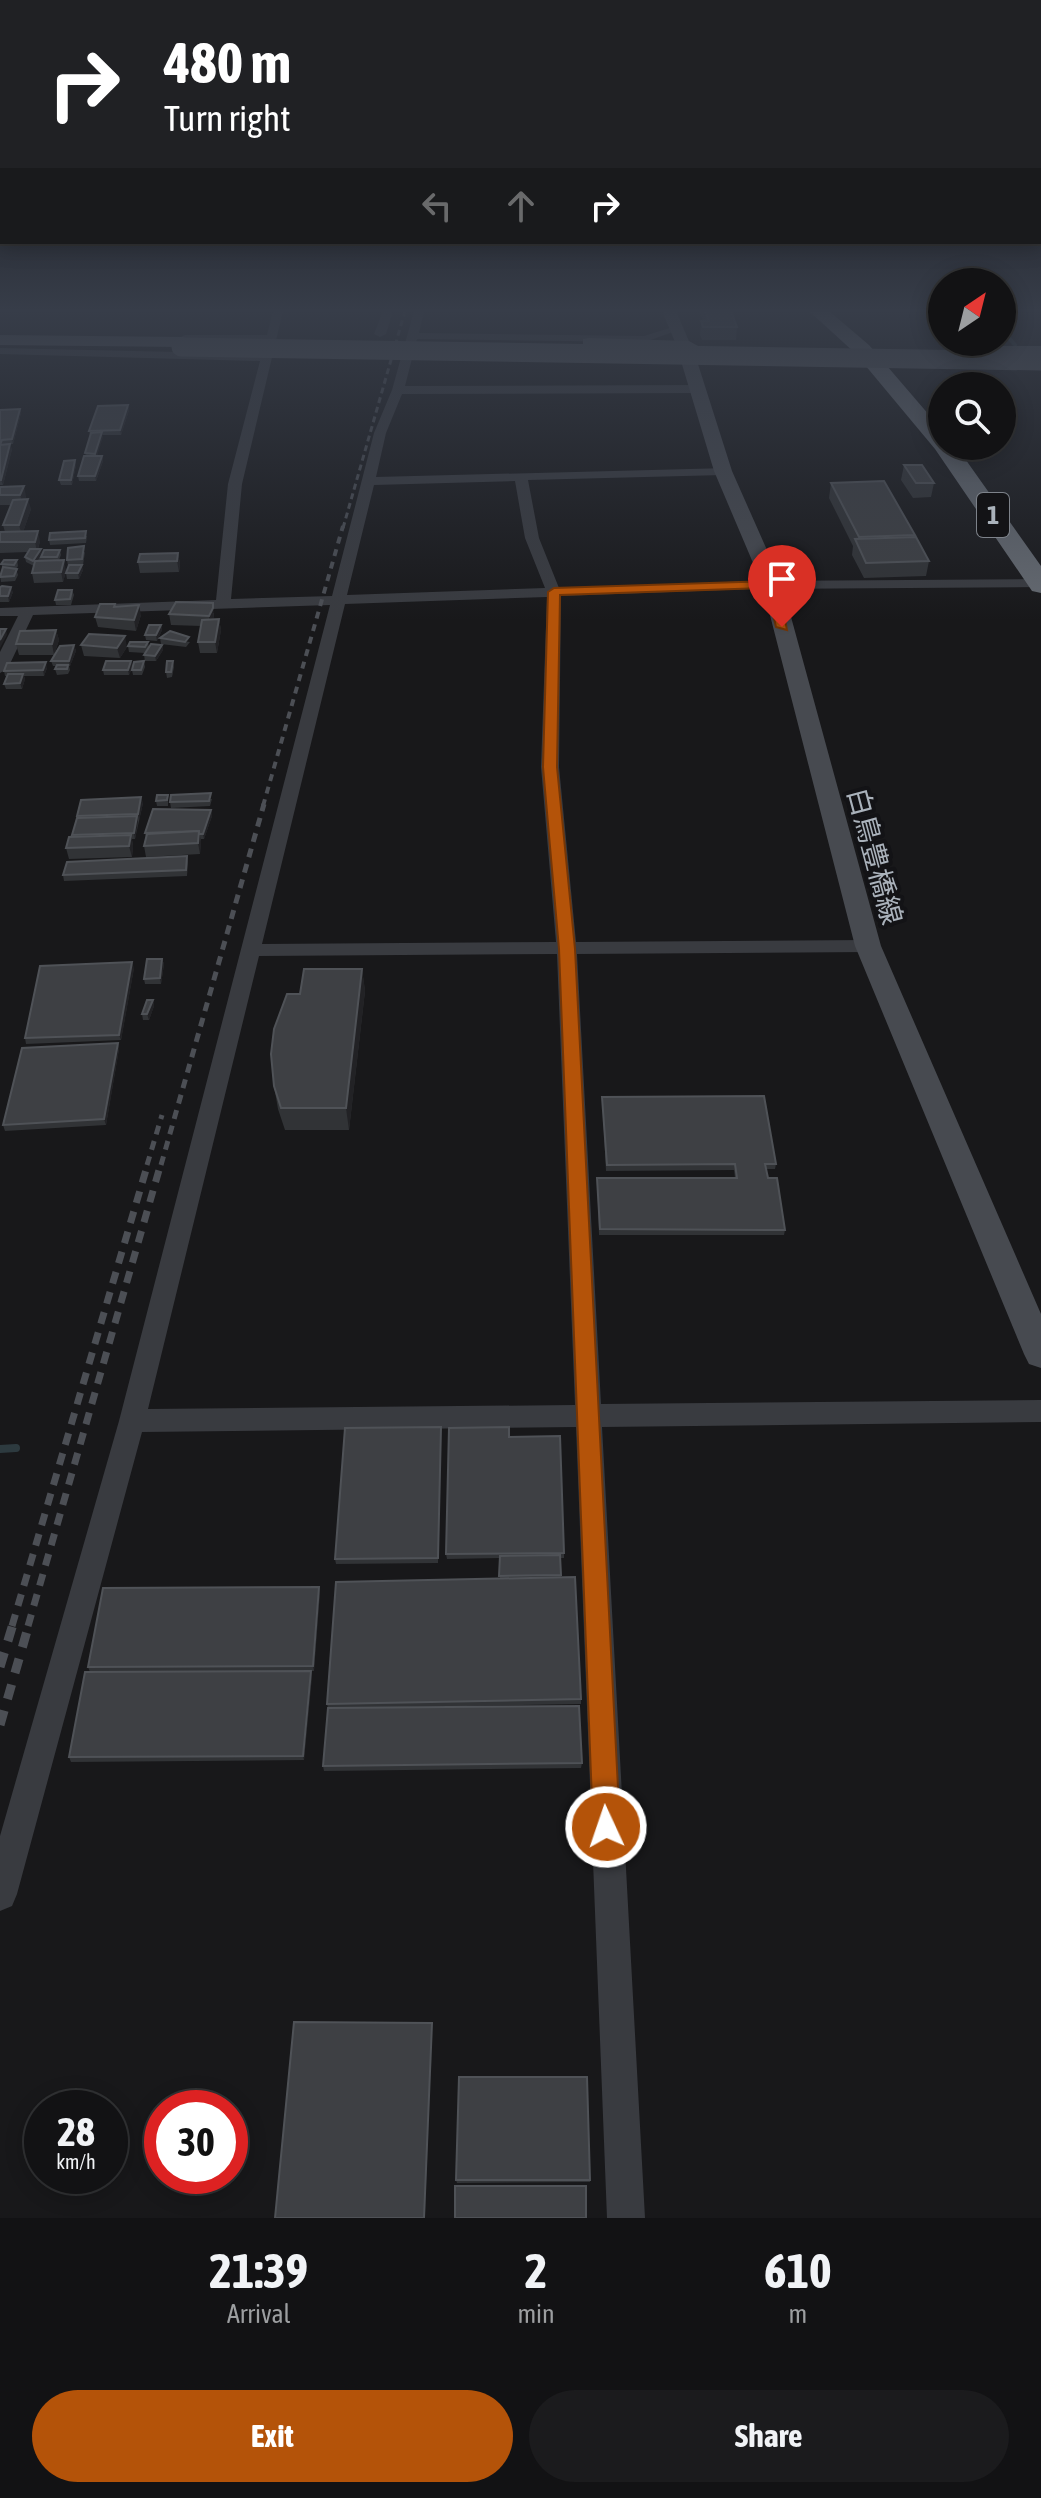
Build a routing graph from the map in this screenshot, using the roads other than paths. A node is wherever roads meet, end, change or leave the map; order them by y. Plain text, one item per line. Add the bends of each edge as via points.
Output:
1 (253, 415) edge
2 (388, 415) edge
3 (706, 415) edge
4 (954, 460) edge
5 (976, 460) edge
6 (723, 471) junction
7 (521, 476) junction
8 (368, 481) junction
9 (1041, 555) edge
10 (772, 584) junction
11 (1041, 584) edge
12 (554, 592) junction
13 (341, 600) junction
14 (223, 603) junction
15 (28, 611) junction
16 (0, 612) edge
17 (0, 668) edge
18 (868, 946) junction
19 (567, 949) junction
20 (248, 950) junction
21 (1041, 1354) edge
22 (1041, 1411) edge
23 (589, 1415) junction
24 (132, 1421) junction
25 (0, 1894) edge
26 (626, 2218) edge

1 - 14 street via 235,484
2 - 8 street
3 - 6 main road, 白鳥豊橋線
4 - 11 highway, 1
5 - 9 highway, 1
6 - 7 street
6 - 10 main road, 白鳥豊橋線
7 - 8 street
7 - 12 street via 532,538
8 - 13 street
10 - 11 street
10 - 12 street
10 - 18 main road, 白鳥豊橋線
12 - 13 street
12 - 19 street via 550,767
13 - 14 street
13 - 20 street
14 - 15 street
15 - 16 street
15 - 17 street
18 - 19 street
18 - 21 main road, 白鳥豊橋線
19 - 20 street
19 - 23 street
20 - 24 street
22 - 23 street
23 - 24 street
23 - 26 street
24 - 25 street

